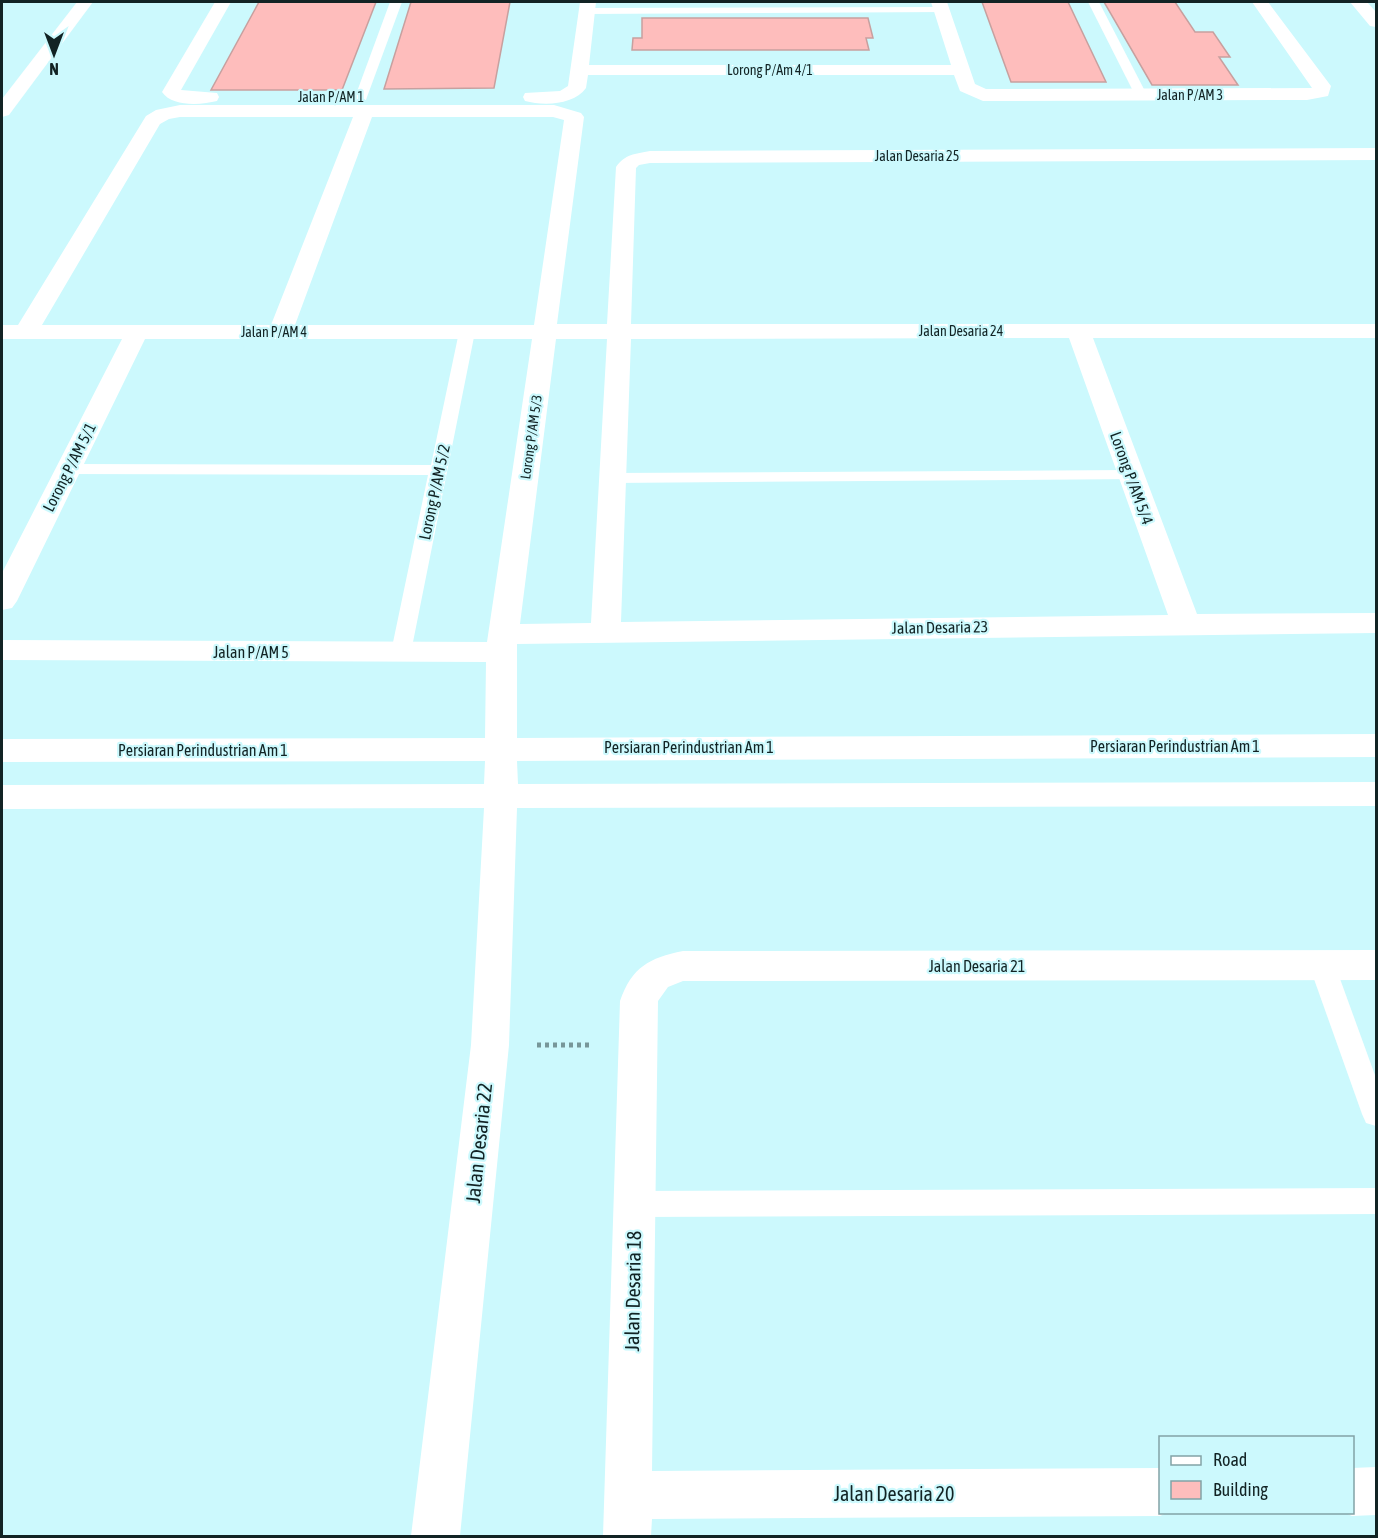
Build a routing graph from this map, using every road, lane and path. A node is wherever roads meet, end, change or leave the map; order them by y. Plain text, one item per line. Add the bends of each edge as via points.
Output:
1 (85, 2) edge
2 (223, 2) edge
3 (396, 2) edge
4 (1093, 2) edge
5 (1260, 2) edge
6 (1358, 2) edge
7 (587, 6) edge
8 (941, 6) edge
9 (1377, 22) edge
10 (579, 70) junction
11 (962, 70) junction
12 (1142, 95) junction
13 (363, 104) junction
14 (2, 111) edge
15 (1377, 154) edge
16 (1078, 331) junction
17 (1377, 331) edge
18 (2, 332) edge
19 (26, 332) junction
20 (137, 332) junction
21 (280, 332) junction
22 (467, 332) junction
23 (546, 332) junction
24 (619, 332) junction
25 (68, 469) junction
26 (439, 470) junction
27 (1131, 475) junction
28 (613, 478) junction
29 (2, 602) edge
30 (1377, 623) edge
31 (1186, 624) junction
32 (606, 632) junction
33 (502, 643) junction
34 (2, 650) edge
35 (401, 652) junction
36 (1377, 746) edge
37 (501, 748) junction
38 (2, 751) edge
39 (1377, 794) edge
40 (501, 796) junction
41 (2, 797) edge
42 (1322, 965) junction
43 (1377, 965) edge
44 (490, 1045) junction
45 (638, 1045) junction
46 (1377, 1114) edge
47 (1377, 1201) edge
48 (635, 1204) junction
49 (1377, 1491) edge
50 (1159, 1492) edge
51 (1354, 1492) edge
52 (628, 1516) edge
53 (436, 1536) edge

1 - 14 street
2 - 13 street, Jalan P/AM 1 via 171,89 174,95
3 - 13 lane
4 - 12 lane
5 - 12 street, Jalan P/AM 3 via 1322,86 1321,92
6 - 9 street
7 - 8 lane
7 - 10 street
8 - 11 street
10 - 11 street, Lorong P/Am 4/1
10 - 13 street, Jalan P/AM 1 via 577,88 563,96
11 - 12 street, Jalan P/AM 3 via 970,90 983,94
13 - 19 street via 180,111 157,117
13 - 21 street
13 - 23 street, Lorong P/AM 5/3 via 554,111 574,117
15 - 24 street, Jalan Desaria 25 via 640,158 626,167
16 - 17 street, Jalan Desaria 24
16 - 24 street, Jalan Desaria 24
16 - 27 street, Lorong P/AM 5/4
18 - 19 street, Jalan P/AM 4
19 - 20 street, Jalan P/AM 4
20 - 21 street, Jalan P/AM 4
20 - 25 street, Lorong P/AM 5/1
21 - 22 street, Jalan P/AM 4
22 - 23 street, Jalan P/AM 4
22 - 26 lane, Lorong P/AM 5/2
23 - 24 street, Jalan Desaria 24
23 - 33 street, Lorong P/AM 5/3
24 - 28 street
25 - 26 lane
25 - 29 street, Lorong P/AM 5/1
26 - 35 lane, Lorong P/AM 5/2
27 - 28 lane
27 - 31 street, Lorong P/AM 5/4
28 - 32 street
30 - 31 street, Jalan Desaria 23
31 - 32 street, Jalan Desaria 23
32 - 33 street, Jalan Desaria 23
33 - 35 street, Jalan P/AM 5
33 - 37 street, Lorong P/AM 5/3
34 - 35 street, Jalan P/AM 5
36 - 37 street, Persiaran Perindustrian Am 1
37 - 38 street, Persiaran Perindustrian Am 1
37 - 40 street, Jalan Desaria 22
39 - 40 street
40 - 41 street
40 - 44 street, Jalan Desaria 22
42 - 43 street, Jalan Desaria 21
42 - 45 street, Jalan Desaria 21 via 683,966 666,969 643,988
42 - 46 lane
44 - 45 path
44 - 53 street, Jalan Desaria 22
45 - 48 street, Jalan Desaria 18
47 - 48 lane
48 - 52 street, Jalan Desaria 18
49 - 51 street
50 - 52 street, Jalan Desaria 20

